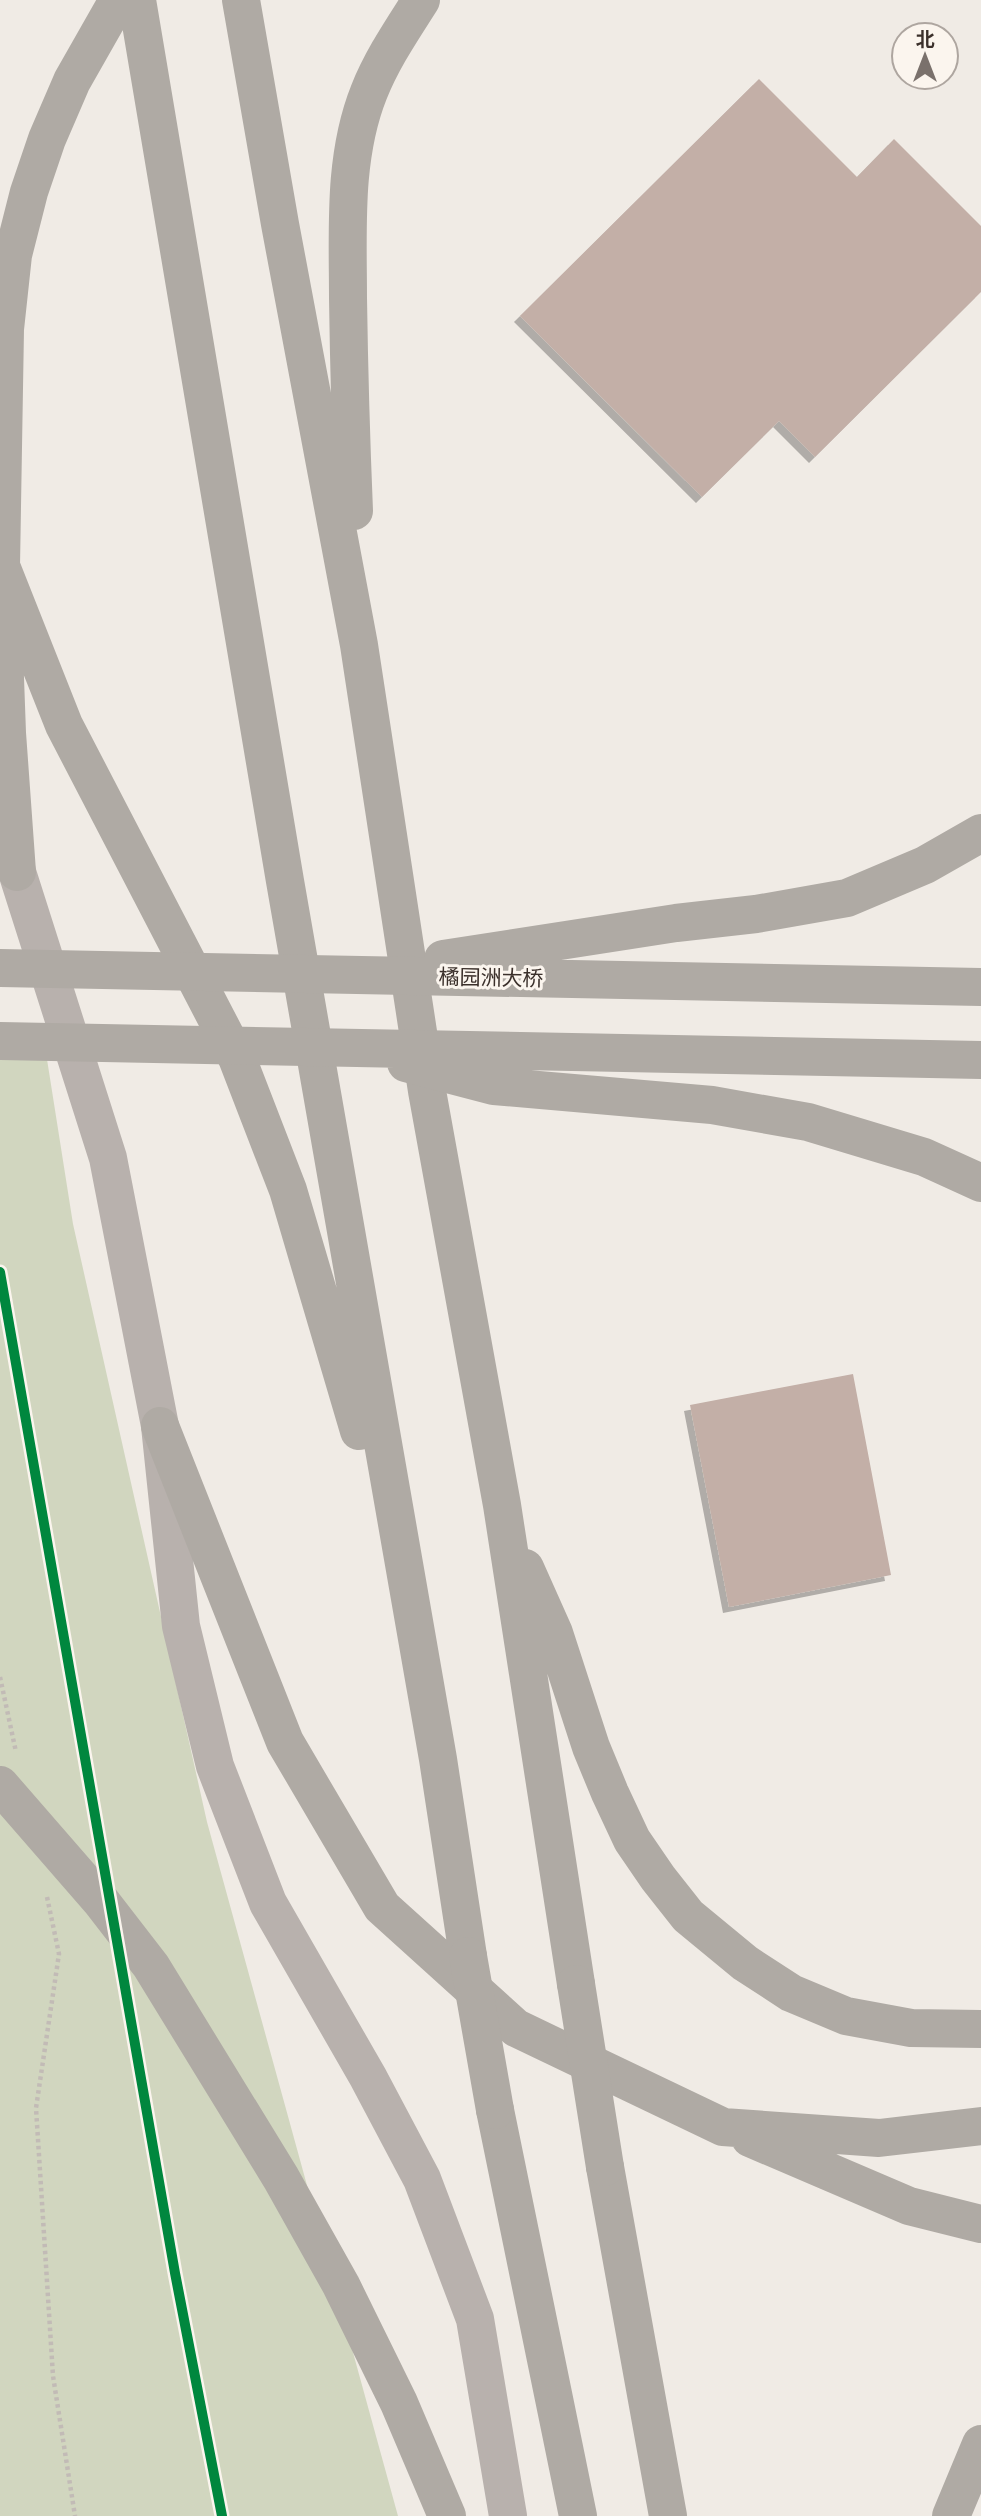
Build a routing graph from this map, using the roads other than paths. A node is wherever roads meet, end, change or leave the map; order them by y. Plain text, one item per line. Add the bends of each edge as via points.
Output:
1 (118, 0) edge
2 (137, 0) edge
3 (241, 0) edge
4 (421, 0) edge
5 (1, 566) edge
6 (359, 646) junction
7 (0, 792) edge
8 (981, 834) edge
9 (17, 872) junction
10 (0, 968) edge
11 (346, 975) junction
12 (981, 988) edge
13 (0, 1041) edge
14 (346, 1047) junction
15 (981, 1060) edge
16 (981, 1183) edge
17 (160, 1426) junction
18 (502, 1505) junction
19 (438, 1759) junction
20 (8, 1769) edge
21 (981, 2029) edge
22 (981, 2126) edge
23 (723, 2127) junction
24 (981, 2224) edge
25 (981, 2444) edge
26 (447, 2516) edge
27 (508, 2516) edge
28 (578, 2516) edge
29 (668, 2516) edge
30 (951, 2516) edge

1 - 5 highway via 72,81 47,139 13,255 5,329
2 - 19 highway
3 - 6 highway
4 - 6 highway via 393,42 368,93 352,155 347,235 349,408
5 - 9 highway
5 - 19 highway via 64,726 237,1058 288,1189 359,1429
6 - 18 highway via 426,1091
7 - 9 main road
8 - 11 highway, bridge via 925,865 847,898
9 - 17 main road via 108,1158
10 - 11 highway, 橘园洲大桥, bridge
11 - 12 highway, 橘园洲大桥, bridge
13 - 14 highway, bridge
14 - 15 highway, bridge
14 - 16 highway, bridge via 494,1086 712,1105 808,1122 924,1157
17 - 23 highway via 285,1742 382,1907 516,2028
17 - 27 main road via 181,1626 215,1766 268,1903 422,2179 475,2319
18 - 21 highway via 554,1633 610,1793 632,1840 688,1916 790,1993 846,2016 911,2028
18 - 29 highway, bridge via 605,2167
19 - 28 highway, bridge via 495,2110
20 - 26 highway, bridge via 151,1966 281,2178 399,2403
22 - 23 highway via 879,2138
23 - 24 highway via 909,2206
25 - 30 highway

